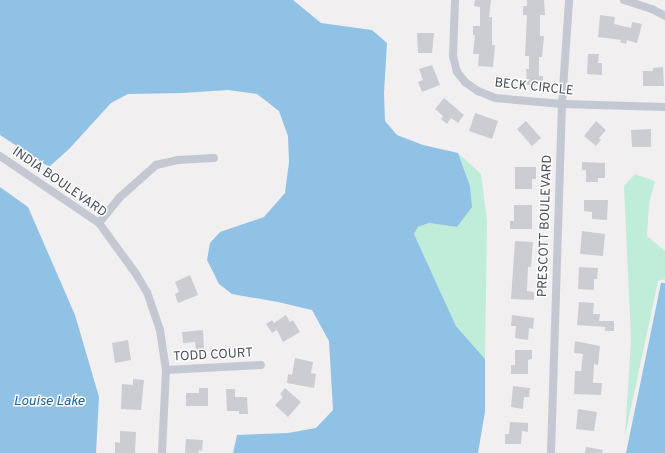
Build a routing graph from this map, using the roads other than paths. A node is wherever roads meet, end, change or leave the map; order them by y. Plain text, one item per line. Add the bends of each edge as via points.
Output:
1 (455, 0) edge
2 (569, 0) edge
3 (624, 0) edge
4 (665, 16) edge
5 (562, 104) junction
6 (665, 107) edge
7 (0, 156) edge
8 (214, 158) dead end
9 (99, 223) junction
10 (261, 366) dead end
11 (166, 370) junction
12 (162, 453) edge
13 (551, 453) edge

1 - 5 street, BECK CIRCLE via 453,56 457,72 465,82 495,98
2 - 5 street, PRESCOTT BOULEVARD
3 - 4 street
5 - 6 street, BECK CIRCLE
5 - 13 street, PRESCOTT BOULEVARD
7 - 9 street, INDIA BOULEVARD
8 - 9 street via 178,160 156,165 119,198
9 - 11 street, INDIA BOULEVARD via 147,292 160,330
10 - 11 street, TODD COURT
11 - 12 street, INDIA BOULEVARD

